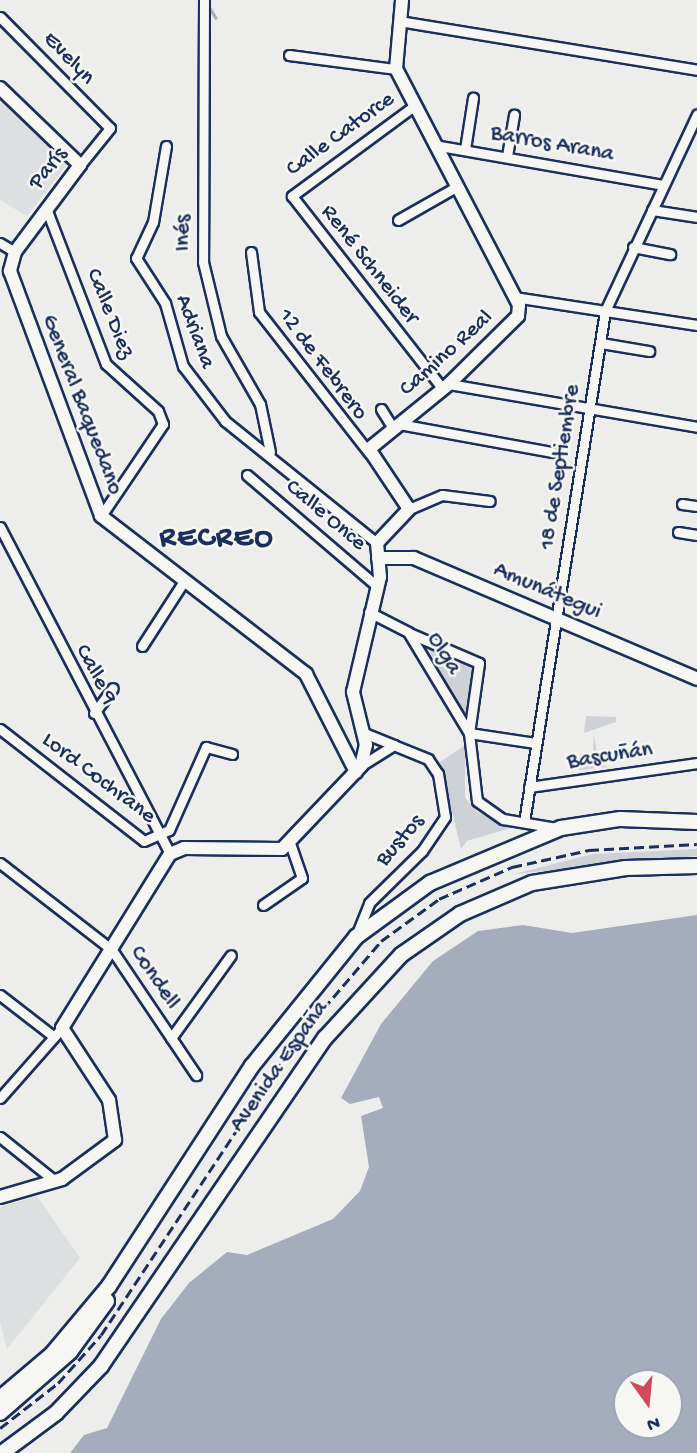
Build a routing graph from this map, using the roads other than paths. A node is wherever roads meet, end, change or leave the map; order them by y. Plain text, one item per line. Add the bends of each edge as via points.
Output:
1 (204, 0) edge
2 (402, 0) edge
3 (0, 17) edge
4 (400, 21) junction
5 (289, 55) dead end
6 (396, 69) junction
7 (697, 70) edge
8 (0, 88) edge
9 (472, 98) dead end
10 (414, 106) junction
11 (514, 115) dead end
12 (697, 115) edge
13 (110, 128) joint
14 (434, 145) junction
15 (166, 146) dead end
16 (465, 149) junction
17 (506, 156) junction
18 (80, 164) junction
19 (663, 185) junction
20 (456, 187) junction
21 (292, 196) joint
22 (46, 206) junction
23 (652, 210) junction
24 (697, 217) edge
25 (398, 220) dead end
26 (0, 243) edge
27 (633, 247) junction
28 (15, 252) junction
29 (251, 252) dead end
30 (670, 254) dead end
31 (11, 278) joint
32 (514, 297) junction
33 (605, 311) junction
34 (697, 325) edge
35 (601, 343) junction
36 (649, 351) dead end
37 (446, 387) junction
38 (381, 409) dead end
39 (590, 410) junction
40 (396, 426) junction
41 (697, 427) edge
42 (270, 452) junction
43 (552, 452) dead end
44 (369, 453) junction
45 (247, 475) dead end
46 (490, 501) dead end
47 (682, 504) dead end
48 (697, 506) edge
49 (409, 509) junction
50 (101, 516) junction
51 (0, 527) edge
52 (678, 533) dead end
53 (697, 535) edge
54 (377, 543) junction
55 (378, 558) junction
56 (184, 581) junction
57 (377, 586) junction
58 (369, 612) junction
59 (554, 617) junction
60 (408, 632) junction
61 (142, 646) dead end
62 (697, 679) edge
63 (113, 688) dead end
64 (94, 713) junction
65 (0, 729) edge
66 (364, 733) junction
67 (469, 733) junction
68 (535, 743) junction
69 (394, 745) junction
70 (232, 754) dead end
71 (697, 763) edge
72 (359, 769) junction
73 (529, 787) junction
74 (524, 822) junction
75 (697, 822) edge
76 (561, 828) junction
77 (159, 839) junction
78 (290, 844) junction
79 (170, 854) junction
80 (0, 863) edge
81 (697, 866) edge
82 (263, 905) dead end
83 (356, 937) junction
84 (112, 950) junction
85 (231, 955) dead end
86 (0, 995) edge
87 (58, 1032) junction
88 (171, 1038) junction
89 (196, 1075) dead end
90 (0, 1098) edge
91 (0, 1137) edge
92 (55, 1181) junction
93 (0, 1197) edge
94 (109, 1286) junction
95 (0, 1398) edge
96 (0, 1413) edge
97 (2, 1453) edge

1 - 42 street, Inés via 203,262 221,336 260,404
2 - 4 street
3 - 13 street, Evelyn
4 - 6 street
4 - 7 street
5 - 6 street
6 - 10 street, Camino Real
8 - 18 street
9 - 16 street
10 - 14 street, Camino Real
10 - 21 street, Calle Catorce
11 - 17 street
12 - 19 street, 18 de Septiembre
13 - 18 street, París
14 - 16 street, Barros Arana
14 - 20 street, Camino Real
15 - 42 street, Adriana via 153,222 136,248 138,268 165,303 195,388 225,421
16 - 17 street, Barros Arana
17 - 19 street, Barros Arana
18 - 22 street, París
19 - 23 street, 18 de Septiembre
20 - 25 street
20 - 32 street, Camino Real
21 - 37 street, René Schneider
22 - 28 street, París
22 - 50 street, Calle Diez via 106,364 162,418 162,431
23 - 24 street
23 - 27 street, 18 de Septiembre
26 - 28 street
27 - 30 street
27 - 33 street, 18 de Septiembre
28 - 31 street, París
29 - 44 street, 12 de Febrero via 259,312
31 - 50 street, General Baquedano
32 - 33 street
32 - 37 street, Camino Real via 515,320
33 - 34 street
33 - 35 street, 18 de Septiembre
35 - 36 street
35 - 39 street, 18 de Septiembre
37 - 39 street
37 - 40 street, Camino Real
38 - 40 street
39 - 41 street
39 - 59 street, 18 de Septiembre
40 - 43 street
40 - 44 street, Camino Real
42 - 54 street, Adriana
44 - 49 street
45 - 57 street, Calle Once
46 - 49 street via 442,495
47 - 48 street
49 - 54 street
50 - 56 street, General Baquedano
51 - 64 street, Calle 9
52 - 53 street
54 - 55 street
55 - 57 street
55 - 59 street, Amunátegui via 414,558
56 - 61 street
56 - 72 street, General Baquedano via 306,674
57 - 58 street
58 - 60 street, Olga
58 - 66 street via 353,692
59 - 62 street, Amunátegui
59 - 68 street, 18 de Septiembre
60 - 67 street, Olga
60 - 67 street via 479,663
63 - 64 street
64 - 77 street, Calle 9
65 - 77 street, Lord Cochrane via 144,841
66 - 69 street, Bustos
66 - 72 street
67 - 68 street
67 - 74 street, Olga via 477,801 490,813
68 - 73 street, 18 de Septiembre
69 - 72 street
69 - 83 street, Bustos via 433,765 445,817 422,851 369,903
70 - 77 street via 206,747
71 - 73 street, Bascuñán
72 - 78 street
73 - 74 street, 18 de Septiembre
74 - 76 street, Olga
75 - 76 main road, Avenida España via 620,820
76 - 83 main road, Avenida España via 430,883
77 - 79 street, Lord Cochrane
78 - 79 street via 277,851 184,848
78 - 82 street via 302,878
79 - 84 street
80 - 84 street, Condell
81 - 97 main road, Avenida España via 626,868 532,884 468,910 401,955 325,1038 102,1366 56,1413
83 - 94 main road, Avenida España via 252,1066
84 - 87 street
84 - 88 street, Condell
85 - 88 street
86 - 87 street
87 - 90 street
87 - 92 street via 94,1071 117,1134
88 - 89 street, Condell
91 - 92 street
92 - 93 street
94 - 95 main road, Avenida España via 52,1354
94 - 96 main road, Avenida España via 108,1299 70,1353

